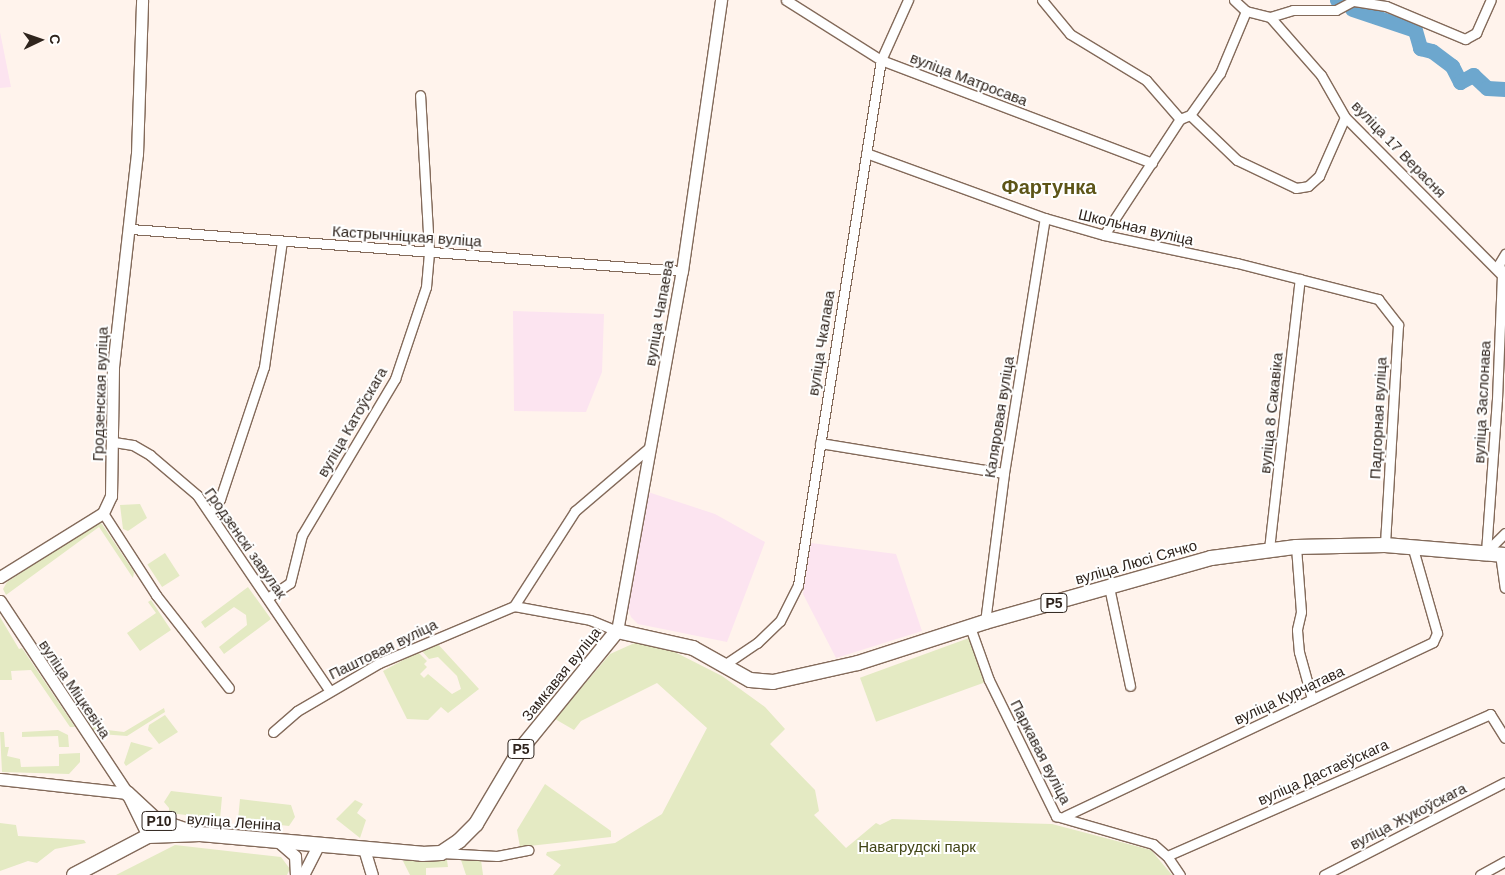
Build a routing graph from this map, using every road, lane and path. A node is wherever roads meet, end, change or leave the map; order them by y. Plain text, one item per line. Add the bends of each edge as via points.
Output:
1 (142, 0) edge
2 (721, 0) edge
3 (908, 0) edge
4 (1042, 0) edge
5 (1234, 0) edge
6 (1298, 0) edge
7 (1355, 0) edge
8 (1490, 0) edge
9 (791, 1) edge
10 (1293, 10) junction
11 (1246, 11) junction
12 (1270, 17) junction
13 (881, 60) junction
14 (420, 95) dead end
15 (1190, 115) junction
16 (1345, 117) junction
17 (1180, 119) junction
18 (866, 152) junction
19 (1152, 163) junction
20 (1046, 218) junction
21 (131, 229) junction
22 (1104, 235) junction
23 (282, 241) junction
24 (429, 250) junction
25 (1505, 254) edge
26 (682, 272) junction
27 (1504, 277) edge
28 (1300, 279) junction
29 (1378, 299) joint
30 (114, 442) junction
31 (820, 443) junction
32 (650, 447) junction
33 (1004, 473) junction
34 (211, 512) junction
35 (103, 513) junction
36 (1505, 533) edge
37 (1385, 545) junction
38 (1412, 545) junction
39 (1296, 547) junction
40 (1269, 550) junction
41 (1497, 554) edge
42 (0, 577) edge
43 (1109, 587) junction
44 (1505, 588) edge
45 (269, 598) junction
46 (0, 601) edge
47 (514, 606) junction
48 (985, 622) junction
49 (970, 627) junction
50 (617, 631) junction
51 (724, 665) junction
52 (1130, 686) dead end
53 (229, 688) dead end
54 (330, 690) junction
55 (1312, 700) junction
56 (273, 732) dead end
57 (1505, 738) edge
58 (0, 779) edge
59 (1505, 782) edge
60 (127, 793) junction
61 (1065, 816) junction
62 (200, 834) junction
63 (148, 836) junction
64 (279, 842) junction
65 (318, 845) junction
66 (364, 849) junction
67 (528, 850) dead end
68 (441, 853) junction
69 (1167, 856) junction
70 (1505, 861) edge
71 (74, 875) edge
72 (296, 875) edge
73 (303, 875) edge
74 (372, 875) edge
75 (1180, 875) edge
76 (1324, 875) edge
77 (1480, 875) edge

1 - 21 street, Гродзенская вуліца
2 - 26 street, вуліца Чапаева
3 - 13 street, вуліца Чкалава
4 - 17 street via 1070,34 1146,80
5 - 11 street
6 - 10 street
7 - 8 street via 1386,6 1466,38 1476,34
7 - 10 street via 1336,10
9 - 13 street, вуліца Матросава
10 - 12 street
11 - 12 street
11 - 15 street via 1220,73
12 - 16 street, вуліца 17 Верасня via 1322,74
13 - 18 street, вуліца Чкалава
13 - 19 street, вуліца Матросава
14 - 24 street, вуліца Катоўскага
15 - 16 street via 1237,160 1296,188 1308,186 1319,176
15 - 17 street
16 - 27 street, вуліца 17 Верасня
17 - 19 street
18 - 20 street, Школьная вуліца
18 - 31 street, вуліца Чкалава
19 - 22 street
20 - 22 street, Школьная вуліца
20 - 33 street, Каляровая вуліца
21 - 23 street, Кастрычніцкая вуліца
21 - 30 street, Гродзенская вуліца via 117,320
22 - 28 street, Школьная вуліца
23 - 24 street, Кастрычніцкая вуліца
23 - 34 street via 264,367 220,499
24 - 26 street, Кастрычніцкая вуліца
24 - 45 street, вуліца Катоўскага via 426,287 395,379 302,535 290,583
25 - 27 street, вуліца Заслонава via 1499,264
26 - 32 street, вуліца Чапаева
27 - 41 street, вуліца Заслонава
28 - 29 street, Школьная вуліца
28 - 40 street, вуліца 8 Сакавіка
29 - 37 street, Падгорная вуліца via 1398,325
30 - 34 street, Гродзенскі завулак via 133,445 150,455 198,495
30 - 35 street, Гродзенская вуліца via 111,496
31 - 33 street
31 - 51 street, вуліца Чкалава via 803,564 790,606 780,622 757,643
32 - 47 street via 575,512
32 - 50 street, вуліца Чапаева
33 - 48 street, Каляровая вуліца
34 - 45 street, Гродзенскі завулак
35 - 42 street
35 - 53 street via 156,595
36 - 41 street
37 - 38 main road, вуліца Люсі Сячко / Р5
37 - 39 main road, вуліца Люсі Сячко / Р5
38 - 41 main road, вуліца Люсі Сячко / Р5
38 - 55 street, вуліца Курчатава via 1437,633 1433,642
39 - 40 main road, вуліца Люсі Сячко / Р5
39 - 55 street via 1301,612 1297,630
40 - 43 main road, вуліца Люсі Сячко / Р5 via 1211,558
41 - 44 street, вуліца Заслонава
43 - 48 main road, вуліца Люсі Сячко / Р5
43 - 52 street
45 - 54 street, Гродзенскі завулак
46 - 60 street, вуліца Міцкевіча / Р10
47 - 50 street via 590,620
47 - 54 street, Паштовая вуліца via 379,663
48 - 49 main road, вуліца Люсі Сячко / Р5
49 - 51 main road, вуліца Люсі Сячко / Р5 via 804,678 773,682 750,680
49 - 61 street, Паркавая вуліца via 989,680 1056,816
50 - 51 main road, вуліца Люсі Сячко / Р5 via 693,648
50 - 68 main road, Замкавая вуліца / Р5 via 520,750 476,824
54 - 56 street, Паштовая вуліца via 297,711
55 - 61 street, вуліца Курчатава
57 - 69 street, вуліца Дастаеўскага via 1490,714
58 - 60 street, Р10
59 - 76 street, вуліца Жукоўскага
60 - 62 main road, Р10 via 156,820
60 - 63 street, Р10
61 - 69 street, Паркавая вуліца via 1153,844
62 - 63 main road, вуліца Леніна
62 - 64 main road, вуліца Леніна
63 - 71 main road, вуліца Леніна
64 - 65 main road, вуліца Леніна
64 - 72 street via 295,856
65 - 66 main road
65 - 73 street
66 - 68 main road
66 - 74 street
67 - 68 street via 497,856
69 - 75 street, Паркавая вуліца
70 - 77 street

